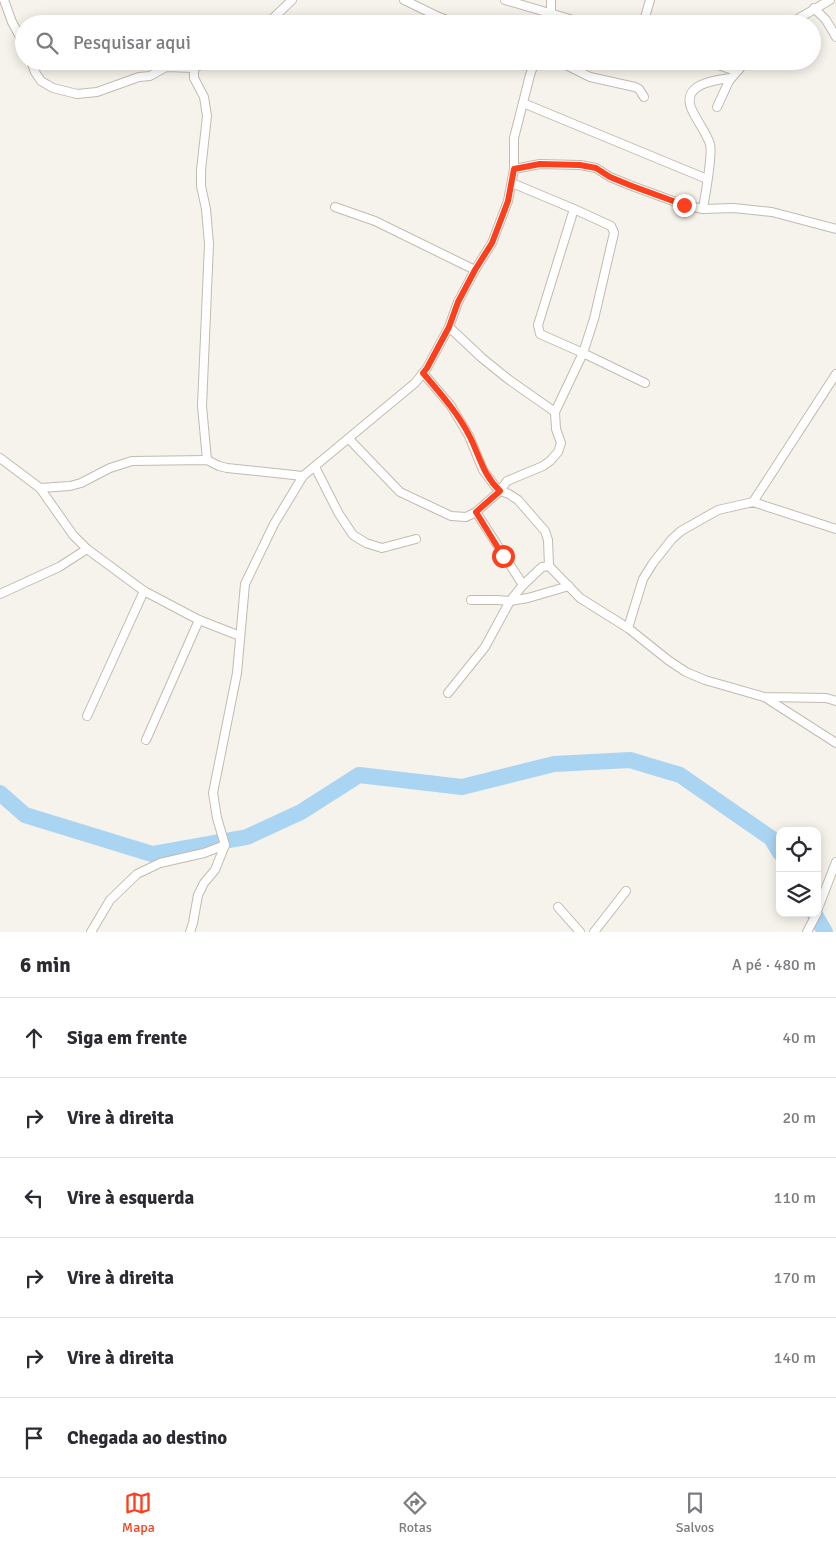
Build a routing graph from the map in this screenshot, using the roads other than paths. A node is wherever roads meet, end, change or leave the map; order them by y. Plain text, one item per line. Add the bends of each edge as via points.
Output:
1 (4, 0) edge
2 (292, 0) edge
3 (404, 0) edge
4 (505, 0) edge
5 (551, 0) edge
6 (650, 0) edge
7 (830, 0) edge
8 (814, 8) junction
9 (551, 14) junction
10 (276, 15) edge
11 (435, 15) edge
12 (555, 15) edge
13 (646, 15) edge
14 (803, 15) edge
15 (15, 28) edge
16 (836, 37) edge
17 (34, 70) edge
18 (161, 70) edge
19 (194, 70) edge
20 (533, 70) edge
21 (576, 70) edge
22 (725, 70) edge
23 (738, 70) edge
24 (734, 74) junction
25 (644, 97) dead end
26 (523, 103) junction
27 (717, 107) dead end
28 (514, 169) junction
29 (707, 179) junction
30 (512, 183) junction
31 (335, 207) dead end
32 (574, 209) junction
33 (703, 209) junction
34 (836, 229) edge
35 (475, 270) junction
36 (449, 327) junction
37 (583, 353) junction
38 (423, 373) junction
39 (836, 374) edge
40 (645, 383) dead end
41 (555, 412) junction
42 (349, 439) junction
43 (0, 458) edge
44 (207, 460) junction
45 (316, 467) junction
46 (303, 476) junction
47 (40, 488) junction
48 (500, 491) junction
49 (753, 502) junction
50 (476, 512) junction
51 (836, 530) edge
52 (416, 539) dead end
53 (87, 549) junction
54 (550, 566) junction
55 (523, 585) junction
56 (569, 586) junction
57 (144, 591) junction
58 (0, 594) edge
59 (471, 600) dead end
60 (510, 601) junction
61 (199, 620) junction
62 (628, 628) junction
63 (240, 636) junction
64 (448, 694) dead end
65 (764, 697) junction
66 (836, 701) edge
67 (87, 716) dead end
68 (146, 740) dead end
69 (836, 743) edge
70 (225, 845) junction
71 (836, 862) edge
72 (626, 891) dead end
73 (821, 901) edge
74 (558, 907) dead end
75 (814, 917) edge
76 (91, 932) edge
77 (190, 932) edge
78 (580, 932) edge
79 (594, 932) edge
80 (807, 932) edge

1 - 15 street
2 - 10 street
3 - 11 street
4 - 9 street
5 - 9 street
6 - 13 street
7 - 8 street
8 - 14 street
8 - 16 street
9 - 12 street
17 - 18 street via 41,81 53,88 77,94 97,92
19 - 44 street via 207,116 201,178 209,244 202,406
20 - 26 street
21 - 25 street via 590,77 636,87
22 - 24 street
23 - 24 street
24 - 27 street
24 - 29 street via 706,82 692,92 690,99 692,111 710,143
26 - 28 street via 514,138
26 - 29 street
28 - 30 street
28 - 33 street via 540,164 596,168 660,197
29 - 33 street
30 - 32 street
30 - 35 street via 492,243
31 - 35 street via 375,221
32 - 37 street via 610,226 614,233
32 - 37 street via 538,325 540,334
33 - 34 street via 772,212
35 - 36 street
36 - 38 street
36 - 41 street via 508,379
37 - 40 street
37 - 41 street
38 - 42 street
38 - 48 street via 451,406 469,436 483,470
39 - 49 street
41 - 48 street via 561,443 558,452 544,466 507,481
42 - 45 street
42 - 50 street via 400,492 450,516 466,517
43 - 47 street
44 - 46 street via 227,468
44 - 47 street via 132,461 110,468 81,484
45 - 46 street
45 - 52 street via 353,535 382,548
46 - 63 street via 248,574
47 - 53 street via 73,535
48 - 50 street
48 - 54 street via 518,500 545,532
49 - 51 street
49 - 62 street via 718,510 672,539 643,579
50 - 55 street
53 - 57 street
53 - 58 street via 59,567
54 - 55 street via 542,567
54 - 56 street
55 - 60 street
56 - 60 street
56 - 62 street via 580,598
57 - 61 street
57 - 67 street
59 - 60 street
60 - 64 street via 485,647
61 - 63 street
61 - 68 street
62 - 65 street via 686,672
63 - 70 street via 237,673 213,793
65 - 66 street
65 - 69 street
70 - 76 street via 160,863 136,874 110,900
70 - 77 street via 215,870 198,895
71 - 73 street
72 - 79 street
74 - 78 street
75 - 80 street

